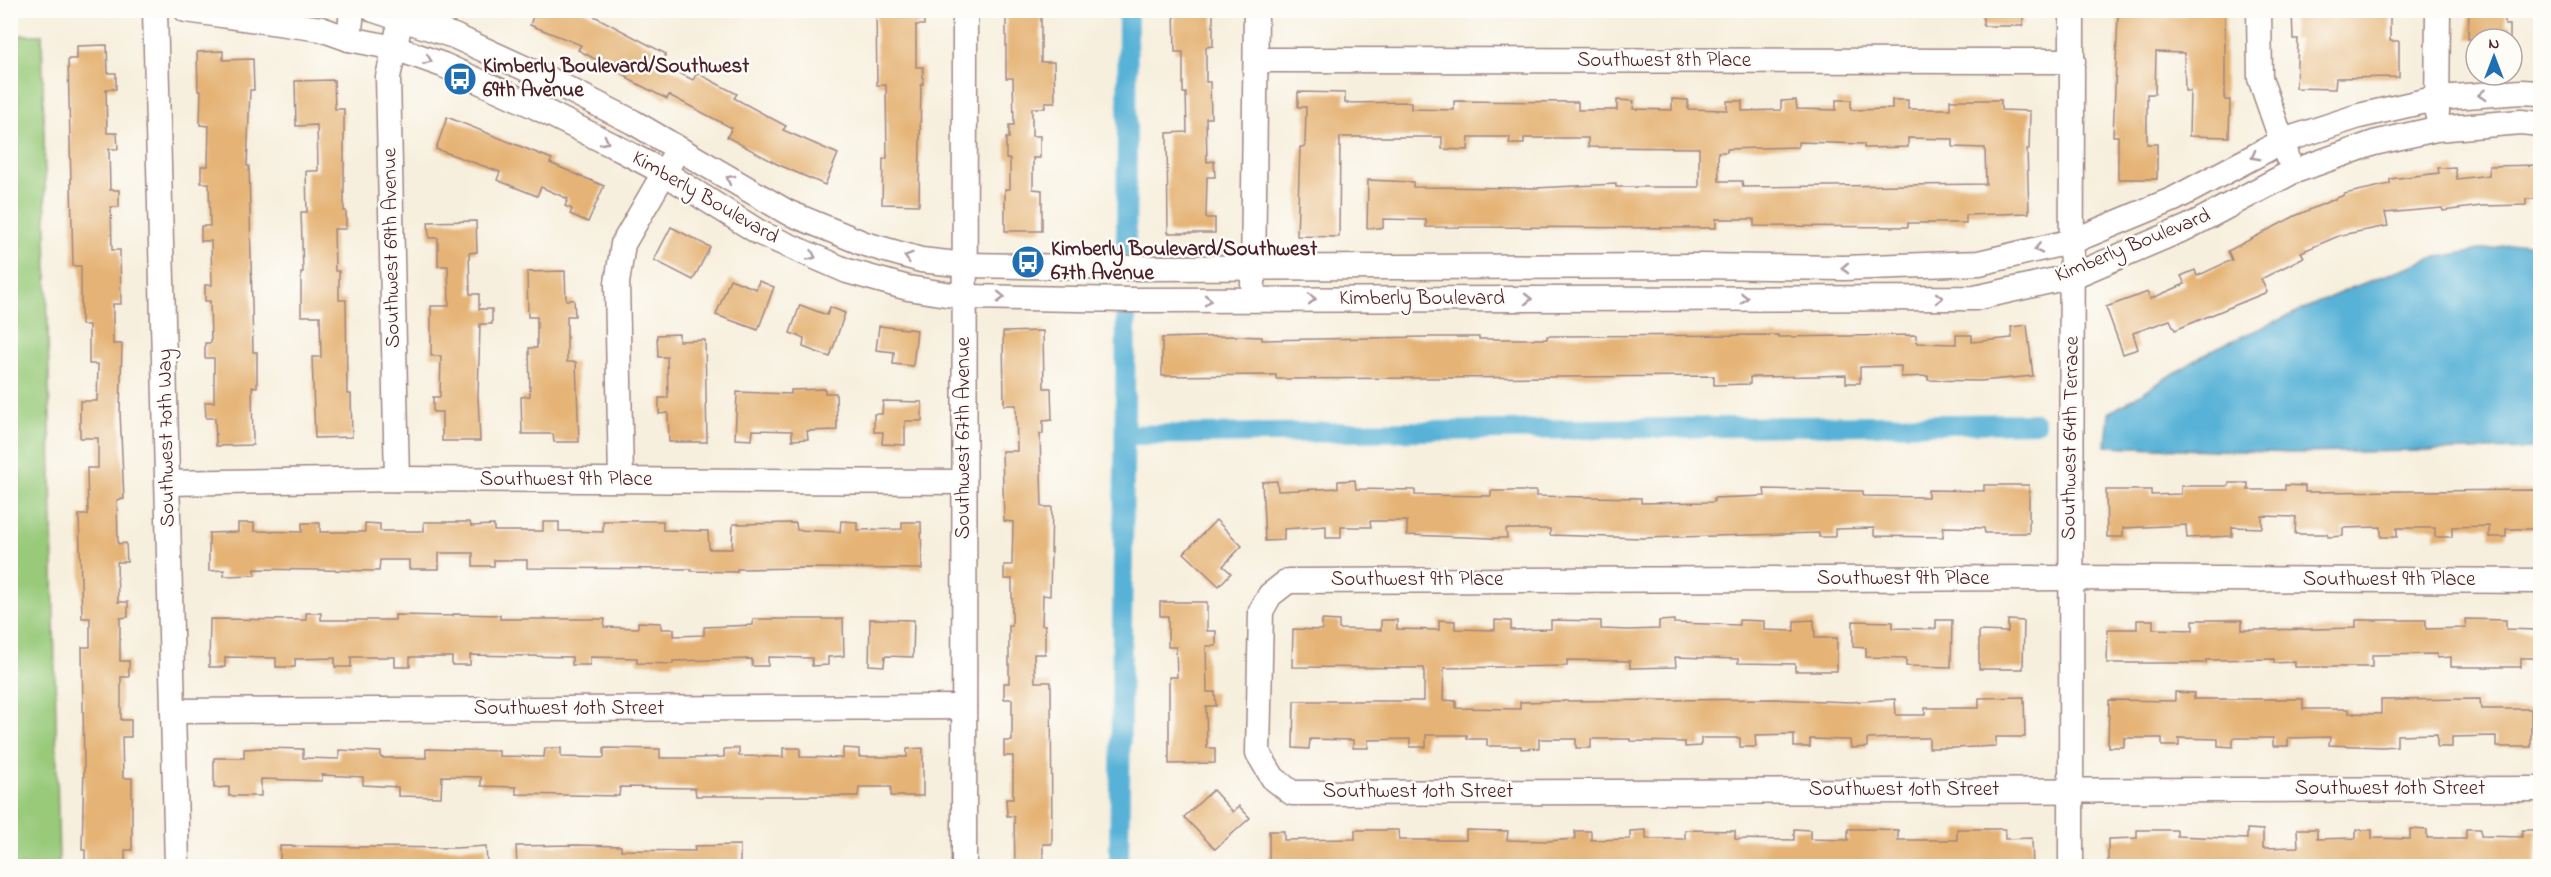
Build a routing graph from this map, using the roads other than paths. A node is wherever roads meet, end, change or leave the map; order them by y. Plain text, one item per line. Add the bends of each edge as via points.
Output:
1 (155, 10) edge
2 (186, 10) edge
3 (352, 10) edge
4 (374, 10) edge
5 (965, 10) edge
6 (1256, 10) edge
7 (2072, 10) edge
8 (2259, 10) edge
9 (2438, 10) edge
10 (400, 18) junction
11 (349, 39) junction
12 (395, 48) junction
13 (1256, 60) junction
14 (2073, 61) junction
15 (2541, 93) edge
16 (2438, 98) junction
17 (2541, 124) edge
18 (2436, 129) junction
19 (2283, 141) junction
20 (680, 149) junction
21 (663, 172) junction
22 (2292, 172) junction
23 (2073, 241) junction
24 (966, 265) junction
25 (1699, 266) junction
26 (1252, 268) junction
27 (2073, 276) junction
28 (965, 297) junction
29 (1698, 298) junction
30 (1254, 300) junction
31 (397, 479) junction
32 (621, 480) junction
33 (963, 482) junction
34 (168, 483) junction
35 (2070, 578) junction
36 (2541, 581) edge
37 (964, 707) junction
38 (173, 711) junction
39 (1273, 778) joint
40 (2070, 789) junction
41 (2541, 789) edge
42 (177, 867) edge
43 (964, 867) edge
44 (2071, 867) edge

1 - 34 street, Southwest 70th Way
2 - 11 street, Kimberly Boulevard via 321,29
3 - 11 street
4 - 10 street, Kimberly Boulevard
5 - 24 street, Southwest 67th Avenue
6 - 13 street
7 - 14 street, Southwest 64th Terrace
8 - 19 street via 2260,78
9 - 16 street
10 - 12 street, Southwest 69th Avenue
10 - 20 street, Kimberly Boulevard via 454,36 544,77
11 - 12 street, Kimberly Boulevard
12 -> 21 street, Kimberly Boulevard via 532,105
12 - 31 street, Southwest 69th Avenue via 388,77
13 - 14 street, Southwest 8th Place
13 - 26 street
14 - 23 street, Southwest 64th Terrace
15 -> 16 street, Kimberly Boulevard
16 - 18 street
16 - 19 street, Kimberly Boulevard via 2359,116
17 - 18 street, Kimberly Boulevard
18 - 22 street, Kimberly Boulevard via 2374,143
19 - 22 street
19 -> 23 street, Kimberly Boulevard via 2174,199
20 - 21 street
24 -> 20 street, Kimberly Boulevard via 921,260 816,224 787,212
21 -> 28 street, Kimberly Boulevard via 760,233 847,271 908,288
21 - 32 street via 623,244 617,283
22 - 27 street, Kimberly Boulevard via 2188,227
23 -> 25 street, Kimberly Boulevard via 1979,263 1844,268
23 - 27 street, Southwest 64th Terrace
24 - 26 street, Kimberly Boulevard
24 - 28 street, Southwest 67th Avenue
25 - 26 street, Kimberly Boulevard
25 - 29 street
26 - 30 street
29 -> 27 street, Kimberly Boulevard via 1975,298
27 - 35 street, Southwest 64th Terrace
28 -> 30 street, Kimberly Boulevard
28 - 33 street, Southwest 67th Avenue
30 -> 29 street, Kimberly Boulevard
31 - 32 street, Southwest 9th Place
31 - 34 street, Southwest 9th Place
32 - 33 street, Southwest 9th Place
33 - 37 street, Southwest 67th Avenue
34 - 38 street, Southwest 70th Way
35 - 36 street, Southwest 9th Place
35 - 39 street, Southwest 9th Place via 1288,581 1270,595 1261,611 1258,753
35 - 40 street, Southwest 64th Terrace
37 - 38 street, Southwest 10th Street
37 - 43 street, Southwest 67th Avenue
38 - 42 street, Southwest 70th Way
39 - 40 street, Southwest 10th Street via 1292,793
40 - 41 street, Southwest 10th Street
40 - 44 street, Southwest 64th Terrace

